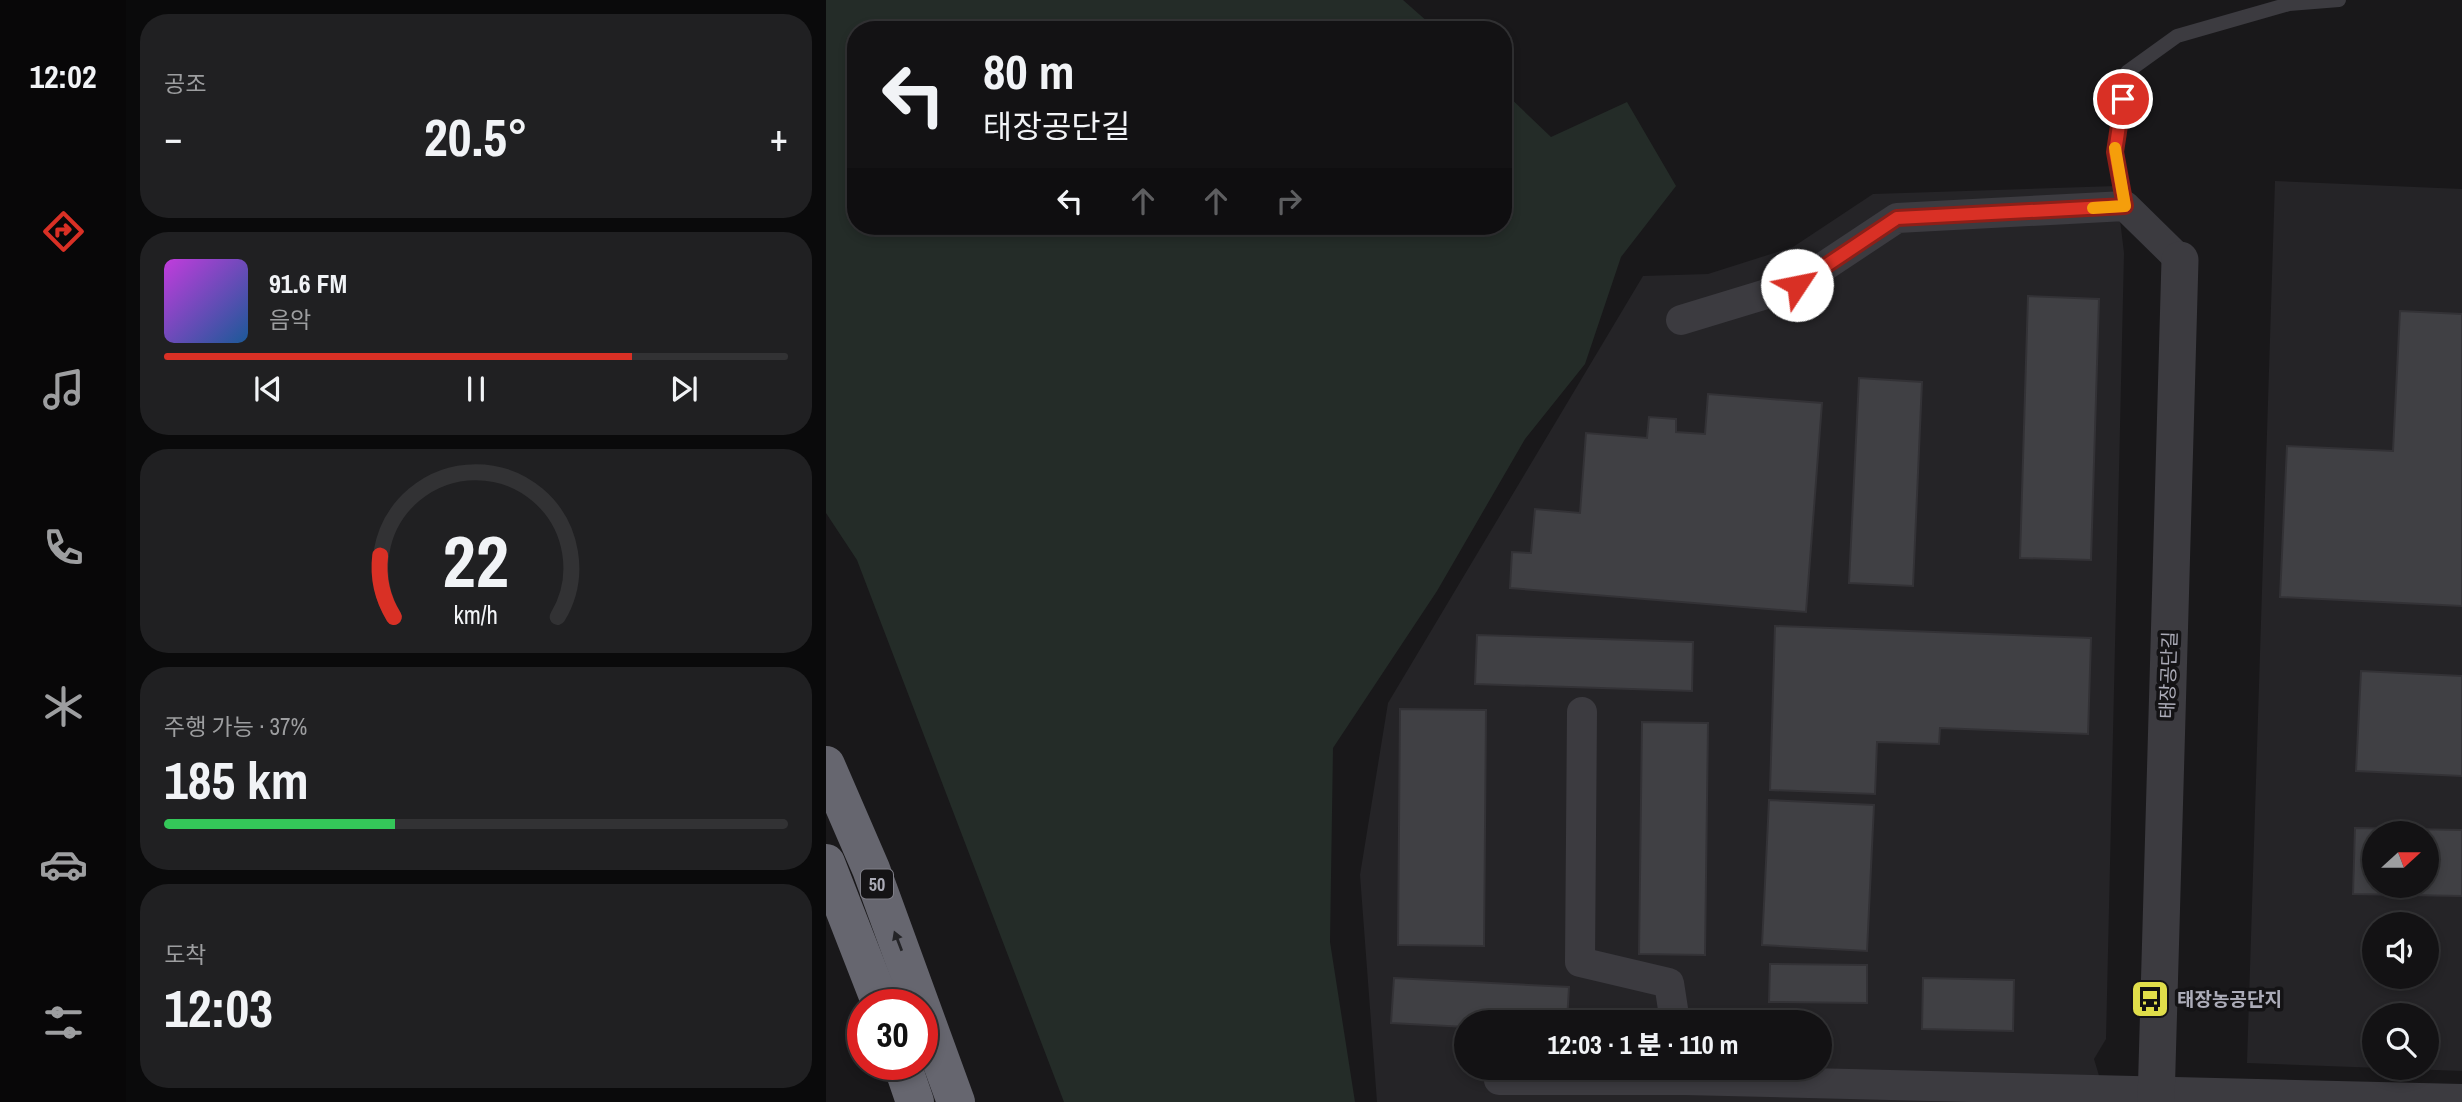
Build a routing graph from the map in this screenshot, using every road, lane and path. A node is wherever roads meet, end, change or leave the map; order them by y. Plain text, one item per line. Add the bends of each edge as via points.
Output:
1 (2339, 0) edge
2 (2125, 206) junction
3 (2180, 260) joint
4 (1681, 320) dead end
5 (1582, 712) dead end
6 (826, 765) edge
7 (826, 863) edge
8 (875, 989) edge
9 (1673, 1010) edge
10 (907, 1080) edge
11 (1500, 1080) dead end
12 (1684, 1083) edge
13 (2156, 1096) edge
14 (2462, 1098) edge
15 (915, 1102) edge
16 (956, 1102) edge

1 - 2 lane via 2289,4 2177,36 2127,72 2115,152
2 - 3 street
2 - 4 street via 1897,218 1797,285
3 - 13 street, 태장공단길
5 - 9 street via 1580,962 1669,983
16 -> 6 highway, 50 via 871,869
7 - 8 highway, 50
10 - 15 highway
11 - 12 street
12 - 13 street
13 - 14 street

